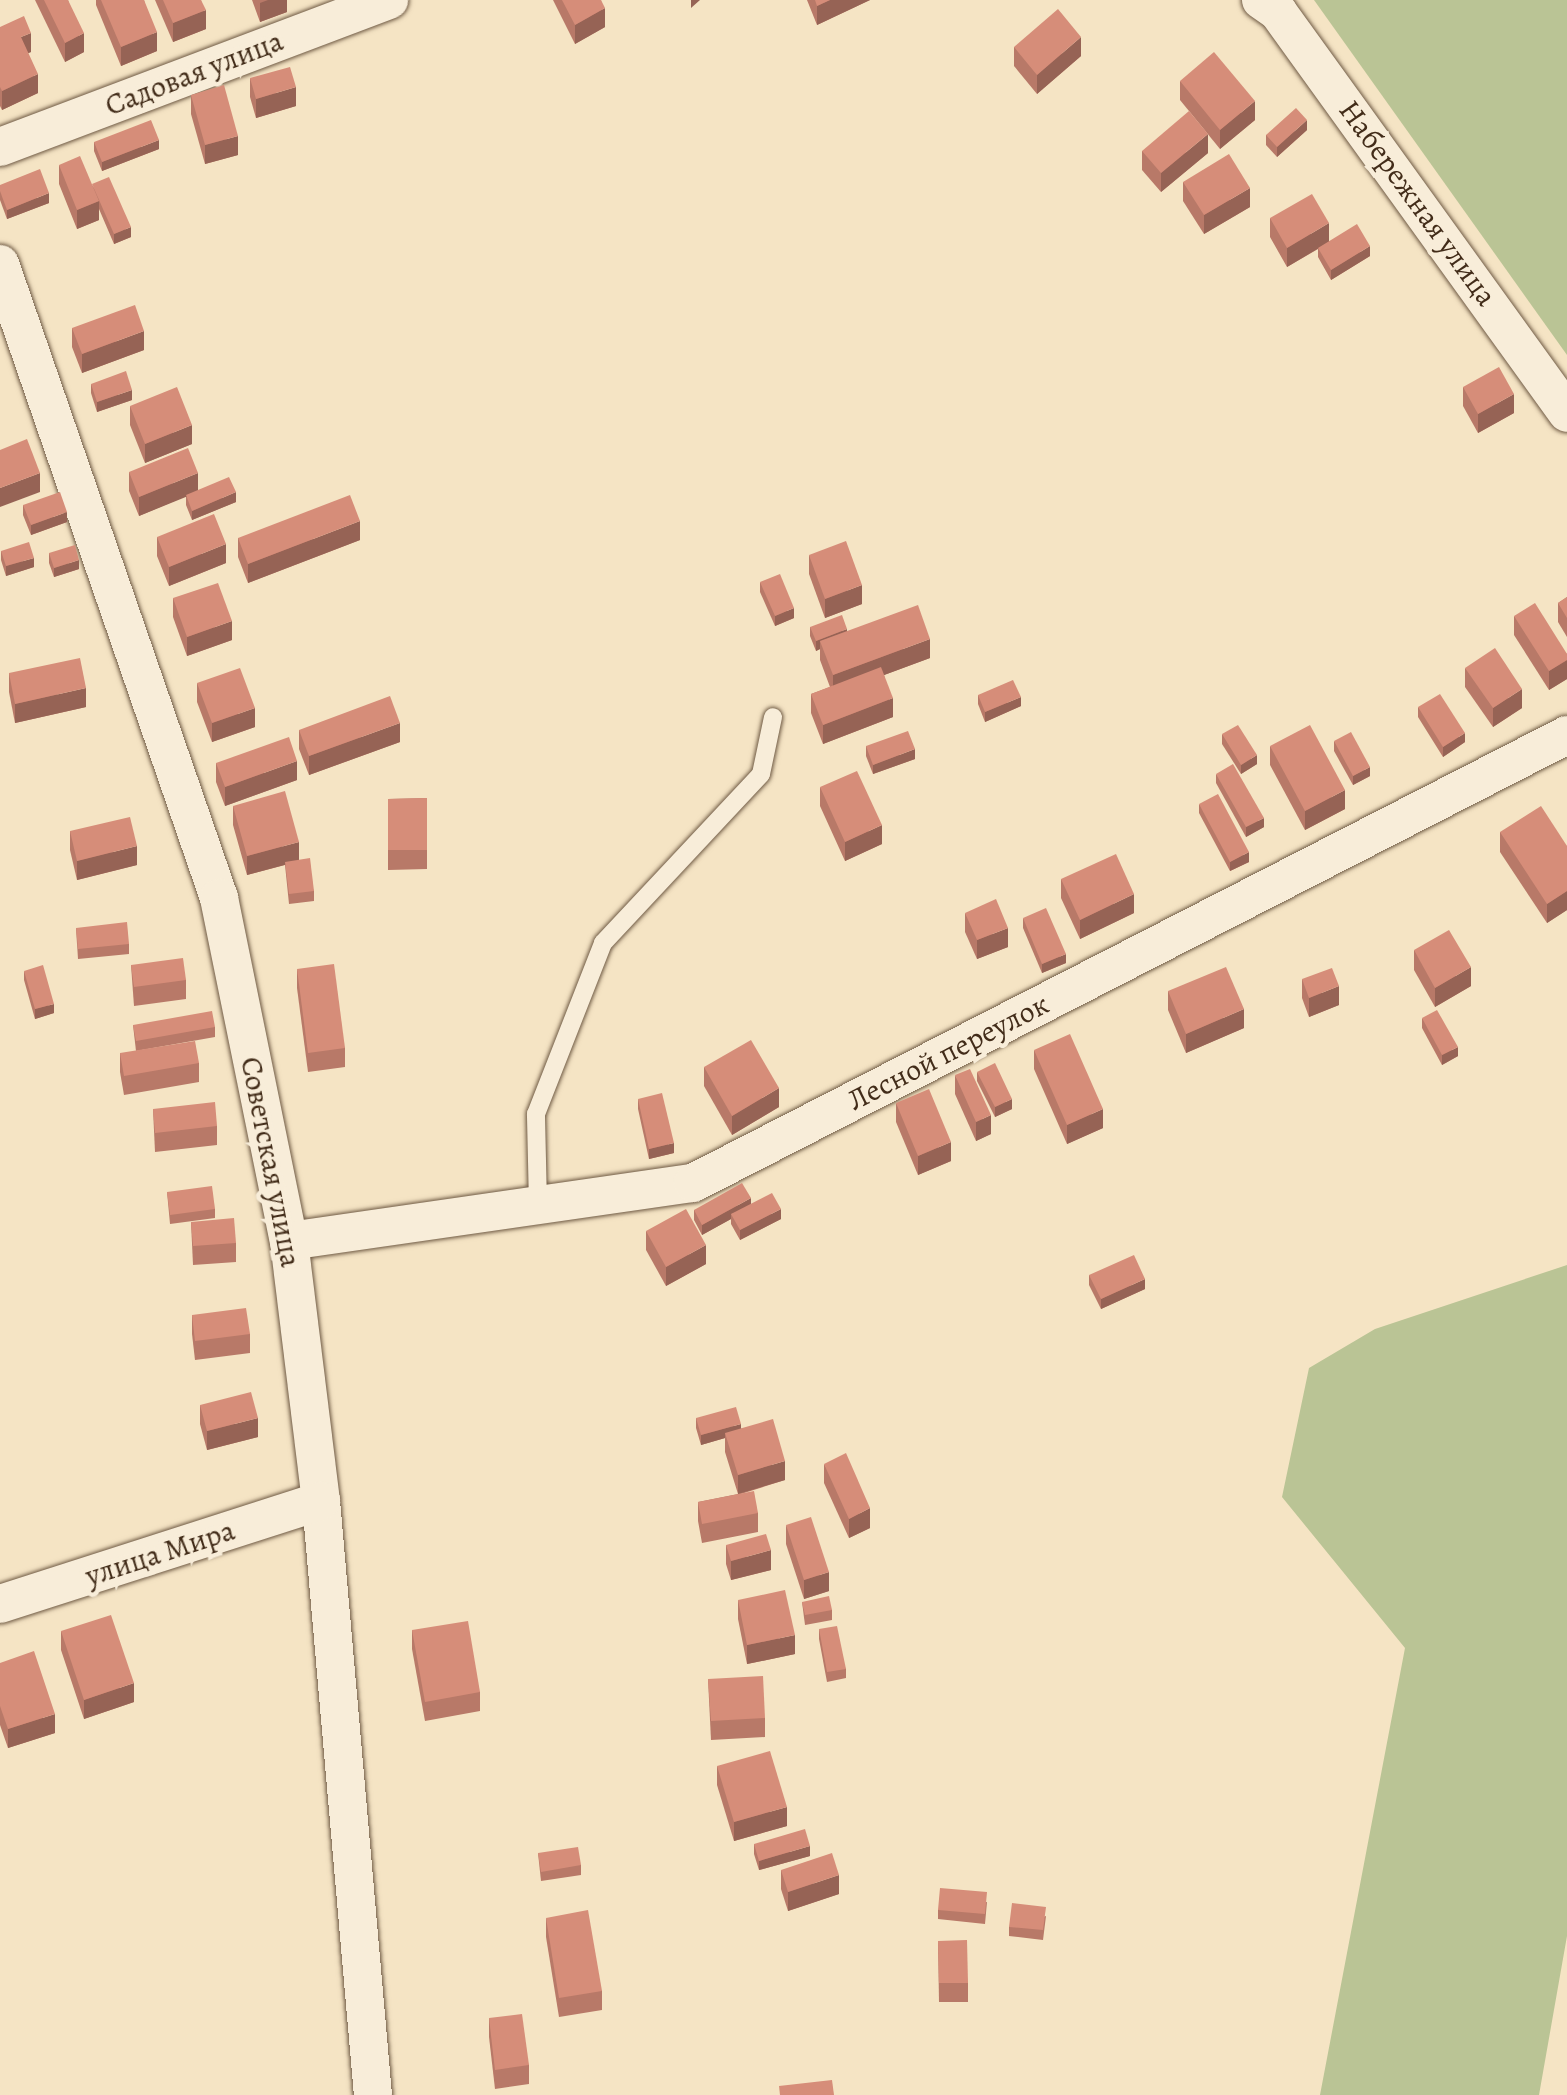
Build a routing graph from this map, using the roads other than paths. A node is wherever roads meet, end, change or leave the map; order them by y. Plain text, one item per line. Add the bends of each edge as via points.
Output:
1 (389, 0) edge
2 (1261, 0) edge
3 (0, 147) edge
4 (0, 264) edge
5 (1567, 414) edge
6 (773, 717) dead end
7 (1567, 735) edge
8 (538, 1205) junction
9 (289, 1241) junction
10 (321, 1502) junction
11 (0, 1604) edge
12 (372, 2095) edge

1 - 3 street, Садовая улица
2 - 5 street, Набережная улица via 1289,28
4 - 9 street, Советская улица via 220,898
6 - 8 lane via 761,774 603,943 536,1114
7 - 8 street, Лесной переулок via 693,1182
8 - 9 street, Лесной переулок
9 - 10 street, Советская улица
10 - 11 street, улица Мира
10 - 12 street, Советская улица

